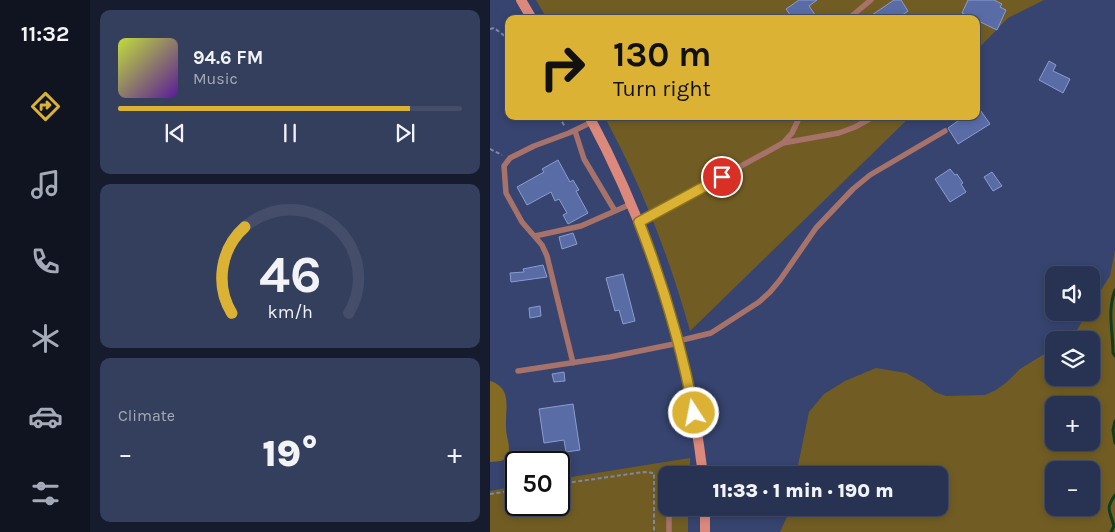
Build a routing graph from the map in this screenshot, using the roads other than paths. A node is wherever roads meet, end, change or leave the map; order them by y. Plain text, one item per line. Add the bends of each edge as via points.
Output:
1 (521, 0) edge
2 (871, 0) edge
3 (530, 15) edge
4 (853, 15) edge
5 (589, 120) edge
6 (590, 120) edge
7 (798, 120) edge
8 (867, 120) edge
9 (945, 131) dead end
10 (572, 132) junction
11 (784, 144) junction
12 (631, 204) junction
13 (614, 210) junction
14 (639, 222) junction
15 (534, 236) junction
16 (678, 342) junction
17 (573, 363) junction
18 (518, 371) dead end
19 (702, 466) edge
20 (669, 516) edge
21 (705, 516) edge
22 (668, 532) edge
23 (705, 532) edge

1 - 3 main road
2 - 4 lane
5 - 10 lane
6 - 12 main road
7 - 11 lane
8 - 11 lane via 839,133
9 - 16 lane via 870,175 854,189 816,228 775,286 759,302 711,333
10 - 13 lane
10 - 15 lane via 541,142 510,158 504,166 506,193
11 - 14 lane
12 - 13 lane
12 - 14 main road
13 - 15 lane via 581,226
14 - 16 main road
15 - 17 lane via 546,256
16 - 17 lane
16 - 19 main road
17 - 18 lane
20 - 22 lane
21 - 23 main road

